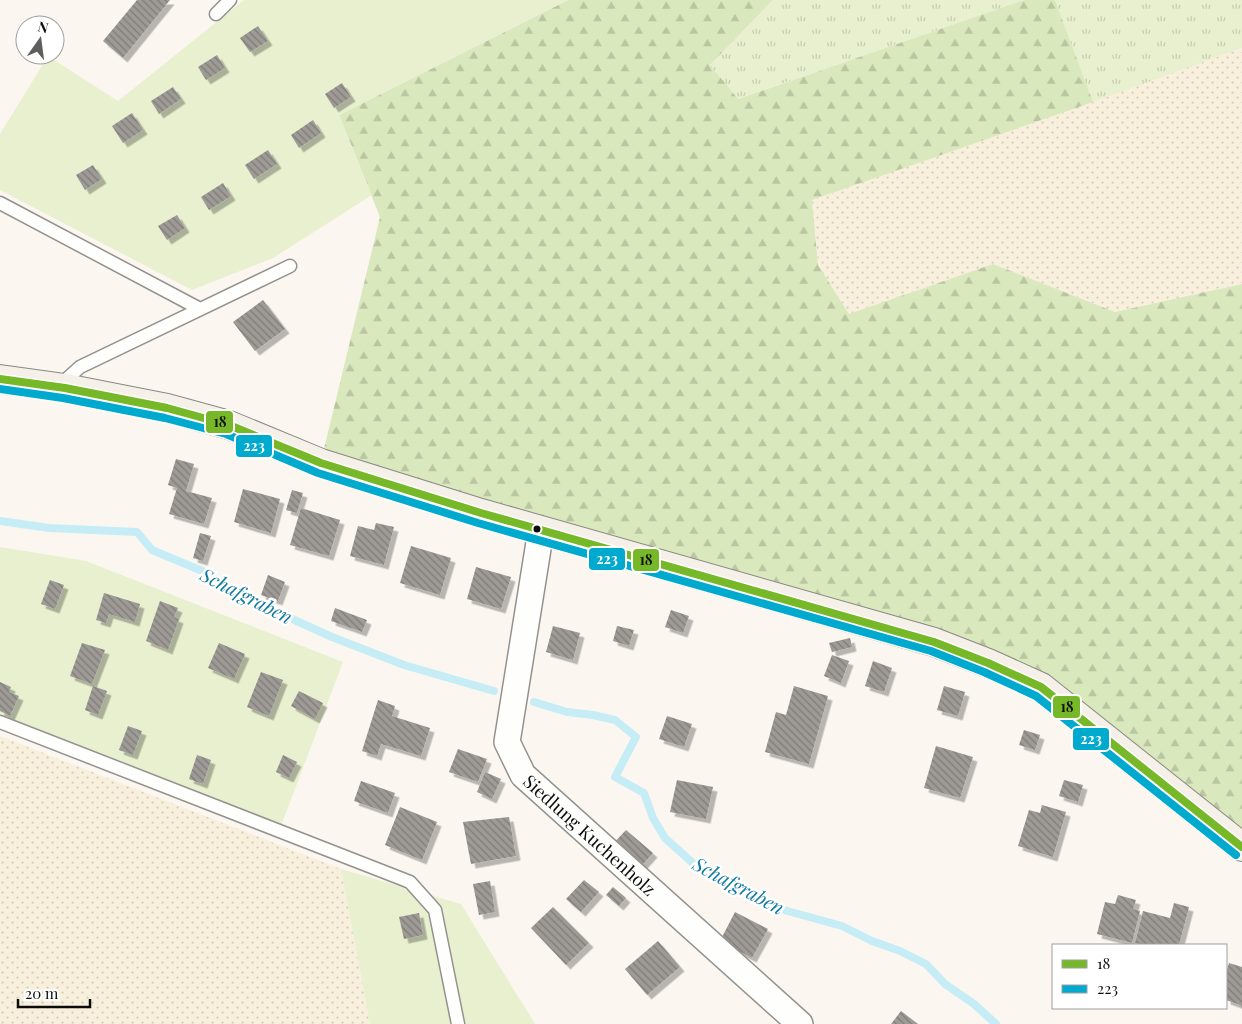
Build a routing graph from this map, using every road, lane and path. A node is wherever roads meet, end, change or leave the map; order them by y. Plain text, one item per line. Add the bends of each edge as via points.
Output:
1 (230, 0) edge
2 (216, 14) dead end
3 (0, 203) edge
4 (290, 266) dead end
5 (200, 309) junction
6 (0, 379) edge
7 (65, 388) junction
8 (541, 530) junction
9 (0, 722) edge
10 (1242, 847) edge
11 (458, 1024) edge
12 (800, 1024) edge

1 - 2 lane
3 - 5 lane
4 - 5 lane
5 - 7 lane via 80,367 68,377
6 - 7 main road
7 - 8 main road via 167,408 220,423 321,463
8 - 10 main road via 934,642 997,667 1041,687
8 - 12 street, Siedlung Kuchenholz via 507,742 523,775
9 - 11 lane via 410,882 434,910

